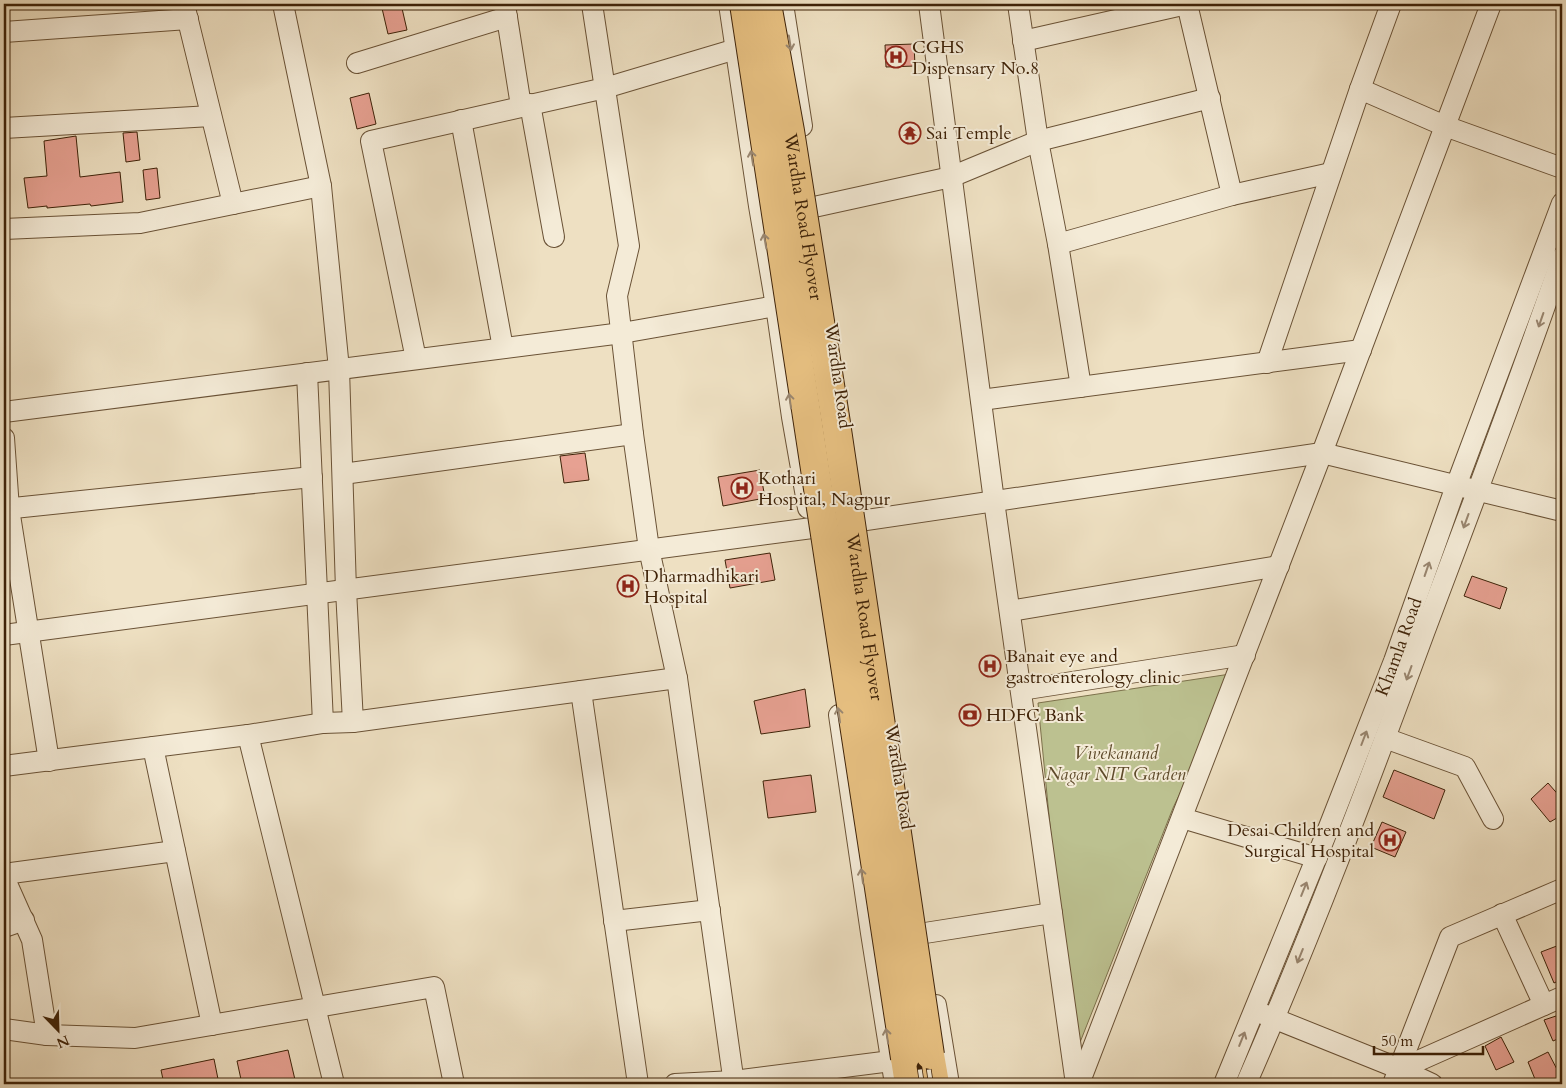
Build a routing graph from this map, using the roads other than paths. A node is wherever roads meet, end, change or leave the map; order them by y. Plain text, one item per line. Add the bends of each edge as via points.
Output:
1 (283, 4) edge
2 (592, 4) edge
3 (729, 4) edge
4 (744, 4) edge
5 (767, 4) edge
6 (784, 4) edge
7 (929, 4) edge
8 (1018, 4) edge
9 (1187, 4) edge
10 (1391, 4) edge
11 (1491, 4) edge
12 (506, 11) edge
13 (186, 12) edge
14 (4, 32) edge
15 (1023, 42) junction
16 (736, 48) junction
17 (356, 63) dead end
18 (605, 88) junction
19 (1360, 89) junction
20 (1210, 98) junction
21 (526, 105) junction
22 (212, 116) junction
23 (461, 120) junction
24 (1445, 126) junction
25 (4, 128) edge
26 (1038, 141) junction
27 (1562, 168) edge
28 (1331, 173) junction
29 (951, 177) junction
30 (321, 186) junction
31 (1232, 196) junction
32 (1562, 203) edge
33 (233, 204) junction
34 (814, 207) junction
35 (4, 229) edge
36 (554, 237) dead end
37 (1058, 244) junction
38 (1562, 257) edge
39 (776, 306) junction
40 (622, 334) junction
41 (503, 348) junction
42 (1361, 350) junction
43 (416, 359) junction
44 (1267, 363) junction
45 (336, 369) junction
46 (310, 373) junction
47 (1081, 387) junction
48 (981, 400) junction
49 (4, 412) edge
50 (633, 434) junction
51 (4, 438) edge
52 (1322, 453) junction
53 (343, 474) junction
54 (312, 477) junction
55 (1456, 486) junction
56 (1477, 490) junction
57 (994, 501) junction
58 (6, 509) edge
59 (1562, 511) edge
60 (859, 520) junction
61 (812, 528) junction
62 (649, 549) junction
63 (1279, 566) junction
64 (332, 592) junction
65 (1010, 610) junction
66 (28, 632) junction
67 (4, 636) edge
68 (1244, 655) junction
69 (677, 678) junction
70 (1021, 690) junction
71 (581, 691) junction
72 (353, 722) junction
73 (323, 723) junction
74 (248, 735) junction
75 (1385, 738) junction
76 (153, 747) junction
77 (49, 761) junction
78 (4, 766) edge
79 (1182, 818) junction
80 (1493, 819) dead end
81 (175, 851) junction
82 (1317, 858) junction
83 (4, 876) edge
84 (1562, 889) edge
85 (710, 910) junction
86 (1052, 913) junction
87 (1502, 914) junction
88 (24, 920) junction
89 (614, 921) junction
90 (4, 927) edge
91 (924, 933) junction
92 (1562, 997) edge
93 (1544, 1005) junction
94 (315, 1006) junction
95 (1254, 1010) junction
96 (1275, 1018) junction
97 (212, 1025) junction
98 (4, 1029) edge
99 (47, 1036) junction
100 (891, 1060) junction
101 (1396, 1077) edge
102 (734, 1083) edge
103 (334, 1084) edge
104 (454, 1084) edge
105 (638, 1084) edge
106 (675, 1084) edge
107 (895, 1084) edge
108 (909, 1084) edge
109 (935, 1084) edge
110 (948, 1084) edge
111 (1078, 1084) edge
112 (1224, 1084) edge
113 (1246, 1084) edge
114 (1432, 1084) edge

1 - 30 street
2 - 18 street
3 - 16 street
4 - 108 highway, Wardha Road Flyover, bridge
5 - 109 highway, Wardha Road Flyover, bridge via 836,422
6 -> 34 street, Wardha Road
7 - 29 street
8 - 15 street
9 - 15 street
9 - 20 street
10 - 19 street
11 - 24 street
12 - 17 street
12 - 21 street
13 - 14 street
13 - 22 street
15 - 26 street
16 - 18 street
39 -> 16 street
18 - 21 street
18 - 40 street via 630,246 617,296
19 - 24 street
19 - 28 street
20 - 26 street
20 - 31 street
21 - 23 street
21 - 36 street
22 - 25 street
22 - 33 street
23 - 41 street
23 - 43 street via 371,141
24 - 27 street
24 - 42 street
26 - 29 street
26 - 37 street
28 - 31 street
28 - 44 street
29 - 34 street
29 - 48 street
30 - 33 street
30 - 45 street
31 - 37 street
32 - 55 street, Khamla Road
33 - 35 street via 140,223
34 - 60 street, Wardha Road
37 - 47 street
38 -> 56 street, Khamla Road
39 - 40 street
61 -> 39 street
40 - 41 street
40 - 50 street
41 - 43 street
42 - 44 street
42 - 52 street
43 - 45 street
44 - 47 street
45 - 46 street
45 - 53 street
46 - 49 street
46 - 54 street
47 - 48 street
48 - 57 street
50 - 53 street
50 - 62 street
51 - 58 street
52 - 55 street
52 - 57 street
52 - 63 street
53 - 64 street
54 - 58 street
54 - 64 street
55 - 56 street
82 -> 55 street, Khamla Road via 1403,637
56 - 59 street
56 -> 75 street, Khamla Road
57 - 60 street
57 - 65 street
58 - 66 street
60 - 61 street
60 - 91 street, Wardha Road
61 - 62 street
100 -> 61 street
62 - 64 street
62 - 69 street
63 - 65 street
63 - 68 street
64 - 66 street
64 - 72 street
64 - 73 street
65 - 70 street
66 - 67 street
66 - 77 street
68 - 70 street
68 - 79 street
69 - 71 street
69 - 85 street
70 - 86 street
71 - 72 street
71 - 89 street
72 - 73 street
73 - 74 street
74 - 76 street
74 - 94 street
75 - 80 street via 1465,767
75 -> 96 street, Khamla Road
76 - 77 street
76 - 81 street
77 - 78 street
79 - 82 street
79 - 111 street
81 - 83 street
81 - 97 street
95 -> 82 street, Khamla Road
83 - 88 street
84 - 87 street
85 - 89 street
85 - 102 street
86 - 91 street
86 - 111 street
87 - 93 street
87 - 101 street via 1450,937
88 - 90 street
88 - 99 street via 32,940
89 - 105 street
91 - 110 street, Wardha Road
92 - 93 street
93 - 101 street
94 - 97 street
94 - 103 street
94 - 104 street via 434,988
95 - 96 street
112 -> 95 street, Khamla Road
96 - 101 street
96 - 113 street, Khamla Road
97 - 99 street via 135,1038
98 - 99 street
100 - 102 street
100 - 107 street
101 - 114 street
102 - 106 street

